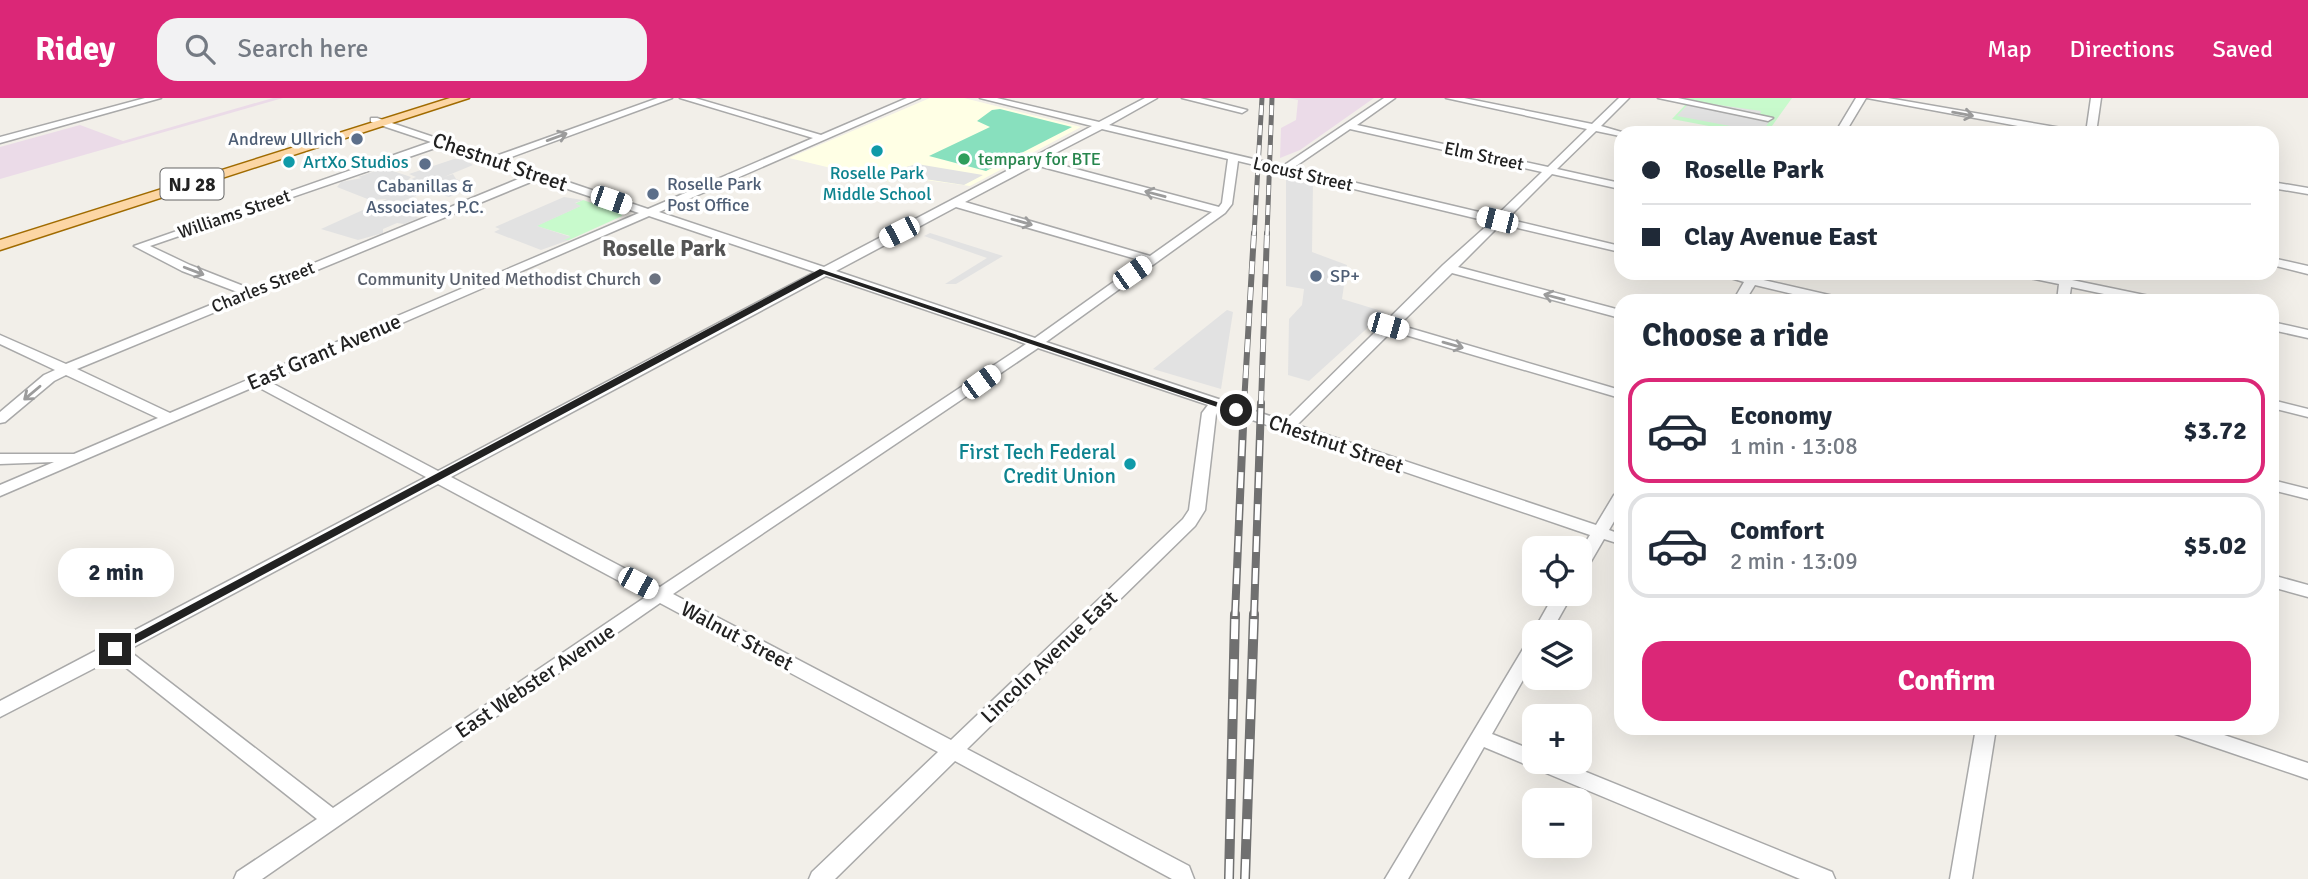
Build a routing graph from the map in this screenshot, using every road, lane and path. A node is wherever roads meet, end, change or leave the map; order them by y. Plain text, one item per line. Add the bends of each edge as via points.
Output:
1 (156, 98) edge
2 (445, 98) edge
3 (463, 98) edge
4 (667, 98) edge
5 (685, 98) edge
6 (915, 98) edge
7 (985, 98) edge
8 (1152, 98) edge
9 (1187, 98) edge
10 (1390, 98) edge
11 (1451, 98) edge
12 (1624, 98) edge
13 (1663, 98) edge
14 (1861, 98) edge
15 (1871, 98) edge
16 (2096, 98) edge
17 (1241, 110) dead end
18 (1768, 118) dead end
19 (379, 122) junction
20 (1102, 126) junction
21 (1844, 126) edge
22 (2033, 126) edge
23 (2092, 126) edge
24 (1348, 127) junction
25 (1593, 128) junction
26 (1614, 132) edge
27 (822, 138) junction
28 (0, 140) edge
29 (442, 142) junction
30 (1233, 157) junction
31 (493, 160) junction
32 (1033, 161) junction
33 (1285, 169) junction
34 (1547, 170) junction
35 (538, 175) junction
36 (1614, 185) edge
37 (2279, 186) edge
38 (2308, 191) edge
39 (956, 203) junction
40 (1221, 211) junction
41 (649, 212) junction
42 (1497, 220) junction
43 (0, 238) edge
44 (0, 245) edge
45 (1614, 248) edge
46 (1151, 260) junction
47 (2279, 264) edge
48 (1447, 268) junction
49 (2308, 270) edge
50 (823, 271) junction
51 (1764, 280) edge
52 (2074, 280) edge
53 (251, 292) junction
54 (1814, 294) edge
55 (2127, 294) edge
56 (1614, 312) edge
57 (1388, 326) junction
58 (2279, 328) edge
59 (2308, 334) edge
60 (0, 339) edge
61 (1035, 342) junction
62 (66, 369) junction
63 (257, 381) junction
64 (1614, 392) edge
65 (1217, 404) junction
66 (2279, 406) edge
67 (2308, 413) edge
68 (170, 418) junction
69 (0, 419) edge
70 (1287, 427) junction
71 (80, 457) junction
72 (0, 459) edge
73 (438, 477) junction
74 (2279, 487) edge
75 (0, 491) edge
76 (2308, 494) edge
77 (1614, 508) edge
78 (1600, 533) junction
79 (1614, 538) edge
80 (1592, 546) edge
81 (2279, 583) edge
82 (2308, 591) edge
83 (660, 595) junction
84 (115, 649) junction
85 (1522, 665) edge
86 (0, 710) edge
87 (1985, 735) edge
88 (2201, 735) edge
89 (1480, 737) junction
90 (952, 751) junction
91 (1522, 755) edge
92 (2308, 771) edge
93 (1568, 774) edge
94 (332, 820) junction
95 (1182, 875) edge
96 (245, 879) edge
97 (820, 879) edge
98 (1396, 879) edge
99 (1824, 879) edge
100 (1961, 879) edge

1 - 28 street
2 - 19 main road, NJ 28
3 - 19 main road, NJ 28
31 -> 4 street
5 - 27 street
6 - 27 street, East Grant Avenue
7 - 20 street, Locust Street
8 - 20 street
9 - 17 street
10 - 24 street
11 - 25 street
12 - 25 street
13 - 18 street
14 - 21 street
15 -> 22 street
16 - 23 street
19 - 29 street, Chestnut Street
19 - 43 main road, NJ 28
19 - 44 main road, NJ 28
20 - 30 street, Locust Street
20 - 32 street
24 - 33 street
24 - 34 street, Elm Street
25 - 26 street
25 - 34 street
27 - 41 street, East Grant Avenue
29 - 31 street, Chestnut Street
29 -> 53 street, Williams Street via 140,246
30 - 33 street, Locust Street
30 - 40 street via 1227,204
31 - 35 street, Chestnut Street
32 - 39 street
40 -> 32 street
33 - 42 street, Locust Street
34 - 36 street, Elm Street
34 - 42 street
35 - 41 street, Chestnut Street
35 - 53 street, Charles Street
37 - 38 street
39 -> 46 street
39 - 50 street
40 - 46 street, East Webster Avenue
41 - 50 street, Chestnut Street
41 - 63 street, East Grant Avenue
42 - 45 street, Locust Street
42 - 48 street
46 - 61 street, East Webster Avenue
47 - 49 street
56 -> 48 street
48 - 57 street
50 - 61 street, Chestnut Street
50 - 73 street
51 - 54 street
52 - 55 street
53 - 62 street, Charles Street
57 -> 64 street
57 - 70 street
58 - 59 street
60 - 62 street
61 - 65 street, Chestnut Street
61 - 83 street, East Webster Avenue
62 - 68 street
62 -> 69 street, Charles Street
63 - 68 street, East Grant Avenue
63 - 73 street, Walnut Street
65 - 70 street, Chestnut Street
65 - 90 street, Lincoln Avenue East via 1209,413 1197,510 1189,522
66 - 67 street
68 - 71 street, East Grant Avenue
70 - 78 street, Chestnut Street
71 - 72 street
71 - 75 street, East Grant Avenue
73 - 83 street, Walnut Street
73 - 84 street
74 - 76 street
77 - 78 street
78 - 79 street, Chestnut Street
78 - 80 street
81 - 82 street
83 - 90 street, Walnut Street
83 - 94 street, East Webster Avenue
84 - 86 street
84 - 94 street
85 - 89 street
87 - 100 street
88 - 92 street
89 - 91 street
89 - 98 street
90 - 95 street, Walnut Street
90 - 97 street, Lincoln Avenue East
93 - 99 street
94 - 96 street, East Webster Avenue

